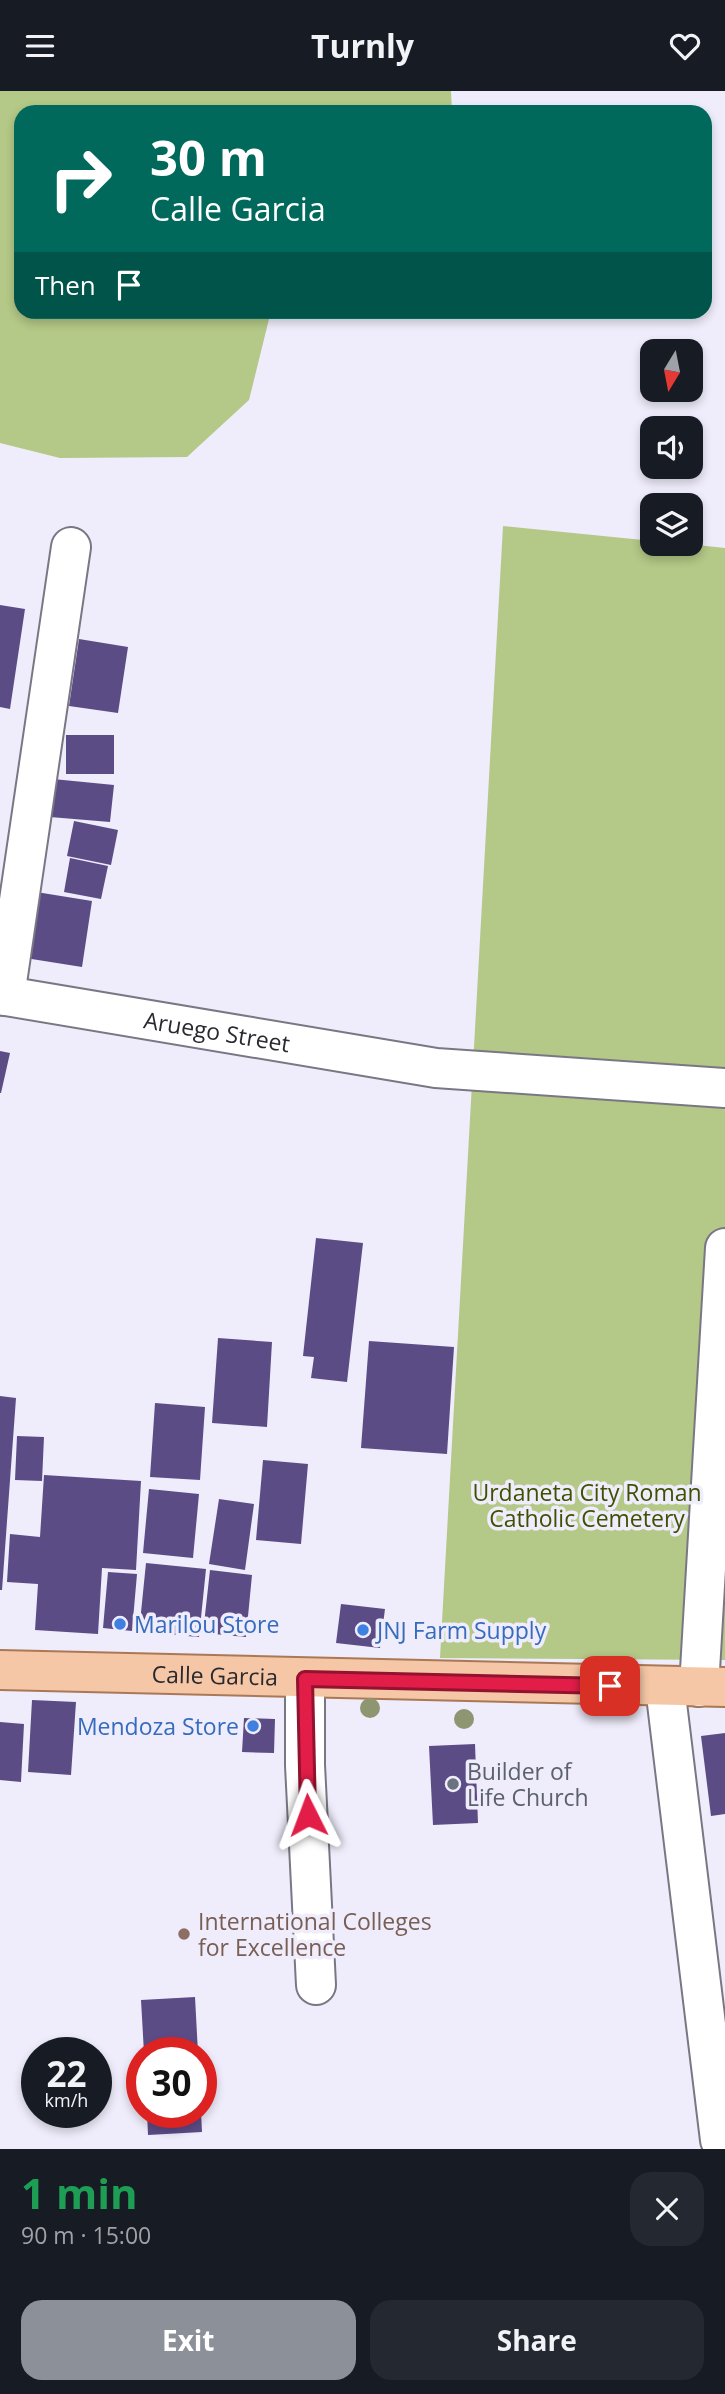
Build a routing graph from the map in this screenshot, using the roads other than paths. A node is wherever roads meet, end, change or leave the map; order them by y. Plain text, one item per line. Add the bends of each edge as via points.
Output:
1 (71, 547) dead end
2 (2, 996) edge
3 (725, 1088) edge
4 (725, 1248) edge
5 (0, 1670) edge
6 (305, 1679) junction
7 (696, 1687) edge
8 (316, 1985) dead end
9 (720, 2140) dead end

1 - 2 street
2 - 3 street, Aruego Street via 436,1068
4 - 7 street
5 - 6 main road, Calle Garcia
6 - 7 main road, Calle Garcia
6 - 8 street
7 - 9 street

